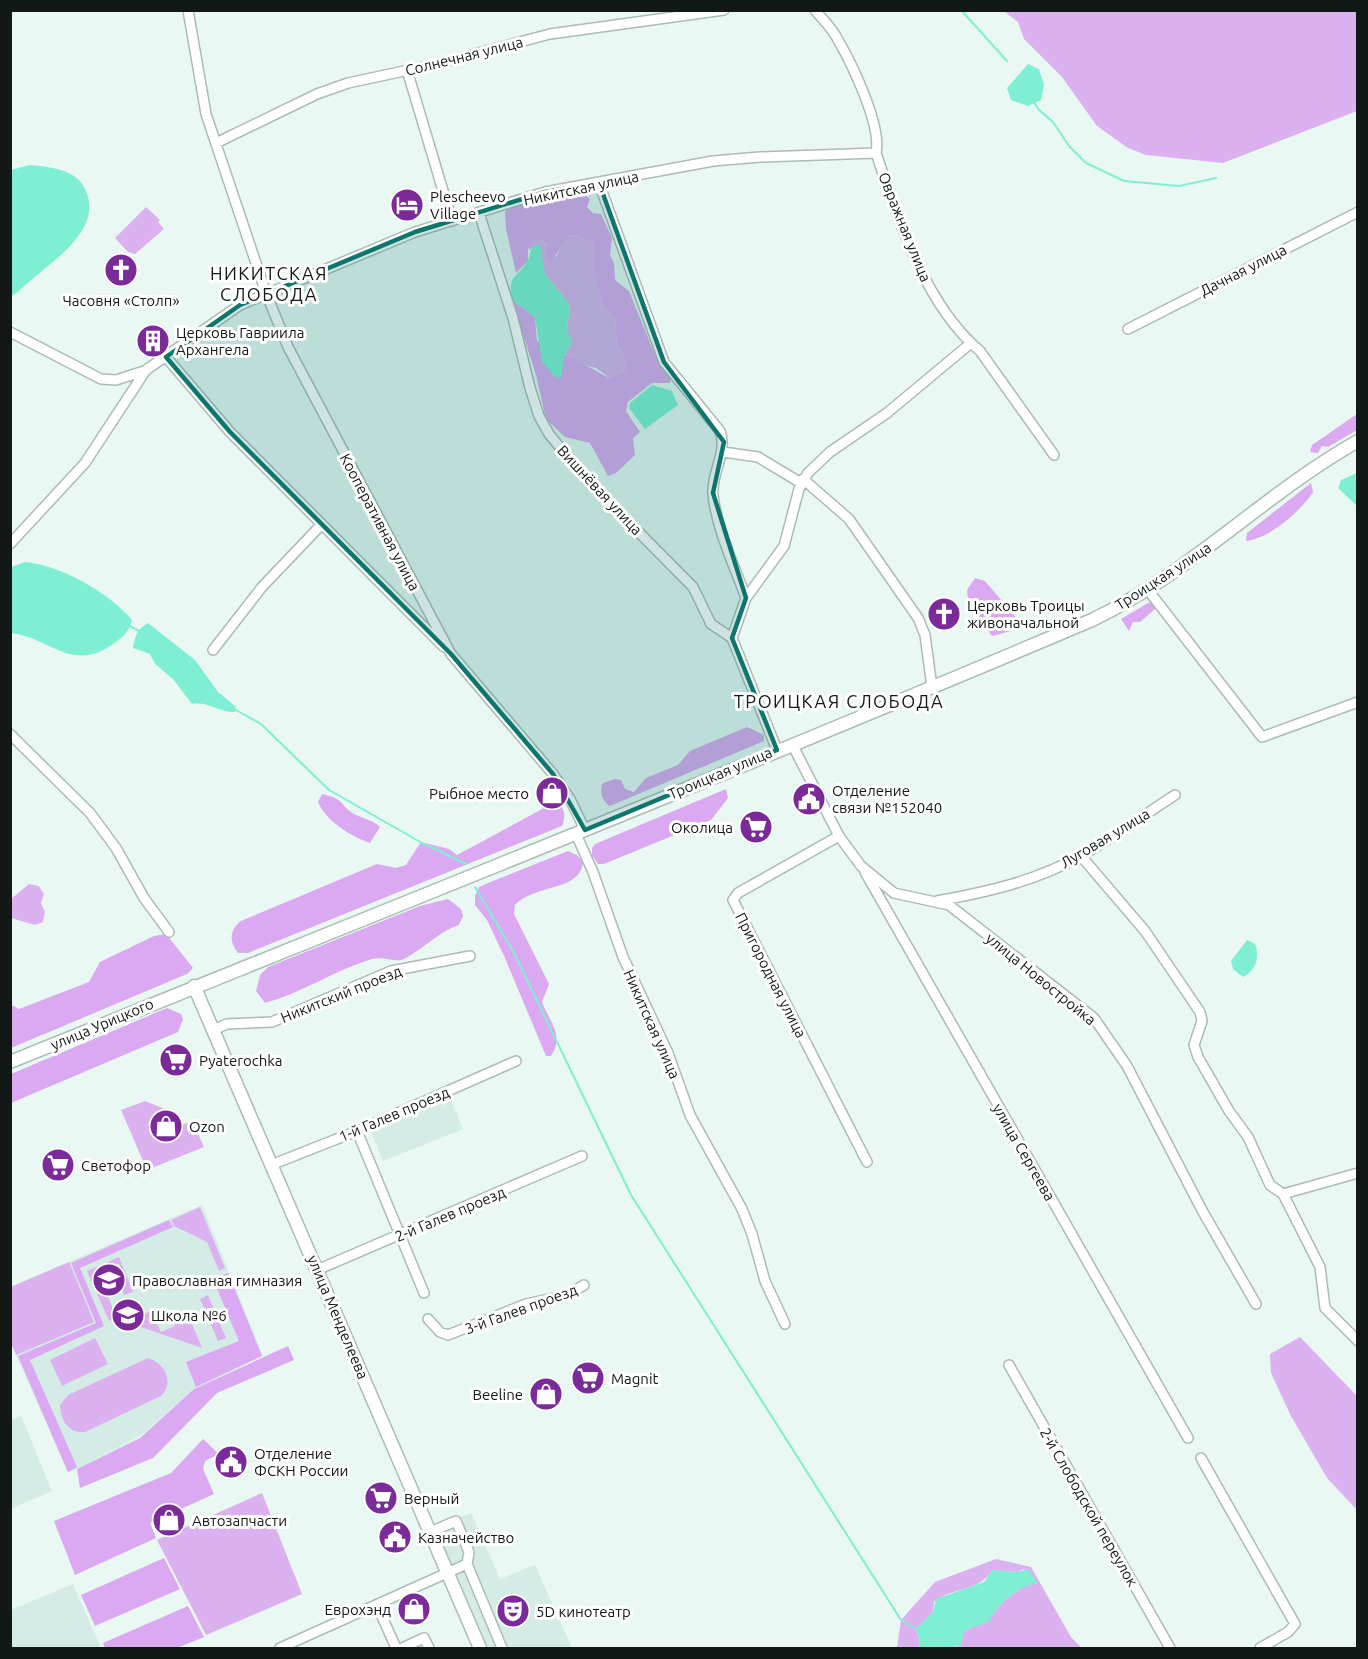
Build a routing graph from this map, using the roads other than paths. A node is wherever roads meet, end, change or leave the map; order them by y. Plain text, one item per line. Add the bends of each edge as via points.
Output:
1 (188, 10) edge
2 (724, 10) edge
3 (815, 10) edge
4 (407, 70) junction
5 (216, 143) junction
6 (876, 153) junction
7 (599, 183) junction
8 (1358, 212) edge
9 (479, 213) junction
10 (452, 221) junction
11 (266, 293) junction
12 (1128, 329) dead end
13 (10, 332) edge
14 (971, 343) junction
15 (166, 357) junction
16 (146, 370) junction
17 (1358, 441) edge
18 (723, 452) junction
19 (1054, 455) dead end
20 (802, 481) junction
21 (322, 524) junction
22 (10, 544) edge
23 (1149, 590) junction
24 (746, 598) junction
25 (732, 638) junction
26 (213, 650) dead end
27 (451, 654) junction
28 (932, 687) junction
29 (1358, 702) edge
30 (10, 734) edge
31 (792, 744) junction
32 (777, 750) junction
33 (1175, 795) dead end
34 (580, 832) junction
35 (839, 836) junction
36 (1082, 856) junction
37 (861, 866) junction
38 (928, 902) junction
39 (169, 932) dead end
40 (470, 956) dead end
41 (194, 986) junction
42 (213, 1030) junction
43 (516, 1061) dead end
44 (10, 1062) edge
45 (357, 1131) junction
46 (582, 1156) dead end
47 (867, 1162) dead end
48 (272, 1165) junction
49 (1357, 1173) edge
50 (1283, 1194) junction
51 (400, 1235) junction
52 (317, 1270) junction
53 (584, 1285) dead end
54 (424, 1293) dead end
55 (1256, 1304) dead end
56 (428, 1319) dead end
57 (785, 1324) dead end
58 (1358, 1341) edge
59 (1009, 1365) dead end
60 (1188, 1438) dead end
61 (1201, 1458) dead end
62 (430, 1532) junction
63 (467, 1564) junction
64 (448, 1574) junction
65 (377, 1605) junction
66 (293, 1646) edge
67 (280, 1648) edge
68 (396, 1648) edge
69 (402, 1648) edge
70 (429, 1648) edge
71 (480, 1648) edge
72 (502, 1648) edge
73 (1170, 1648) edge
74 (1260, 1648) edge

1 - 5 street, Кооперативная улица via 199,86
2 - 4 street, Солнечная улица via 550,34
3 - 6 street, Овражная улица via 837,37 850,63 869,112 878,144
4 - 5 street, Солнечная улица via 317,94
4 - 10 street
5 - 11 street, Кооперативная улица
6 - 7 street, Никитская улица via 713,161
6 - 14 street, Овражная улица via 894,209 930,290
7 - 9 street, Никитская улица via 545,192
7 - 18 street via 664,362 720,431
8 - 12 street, Дачная улица
9 - 10 street, Никитская улица
9 - 25 street, Вишнёвая улица via 513,318 530,388 549,434 586,479 693,587 711,624
10 - 11 street, Никитская улица via 415,232
11 - 15 street, Никитская улица via 240,305
11 - 27 street, Кооперативная улица via 288,347
13 - 16 street via 101,379 122,379
14 - 19 street, Овражная улица
14 - 20 street via 887,413 830,452
15 - 16 street, Никитская улица
15 - 21 street via 230,432
16 - 22 street via 84,463
17 - 23 main road, Троицкая улица via 1297,480
18 - 20 street via 758,457
18 - 24 street via 713,493
20 - 24 street via 784,546
20 - 28 street via 849,519 918,618 925,635
21 - 26 street via 262,587
21 - 27 street
23 - 28 main road, Троицкая улица via 1092,620
23 - 29 street via 1263,737
24 - 25 street
25 - 32 street
27 - 34 street, Кооперативная улица via 554,774 570,799
28 - 31 main road, Троицкая улица
30 - 39 street via 90,813
31 - 32 main road, Троицкая улица
31 - 35 street, улица Новостройка
32 - 34 main road, Троицкая улица
33 - 36 street, Луговая улица
34 - 41 main road, Троицкая улица
34 - 57 street, Никитская улица via 622,957 669,1053 690,1115 742,1209 765,1281
35 - 37 street, улица Новостройка
35 - 47 street, Пригородная улица via 738,892 733,900
36 - 38 street, Луговая улица via 998,889
36 - 50 street via 1145,931 1200,1012 1202,1022 1194,1045 1198,1058 1248,1137 1270,1185
37 - 38 street, улица Новостройка via 894,893
37 - 60 street, улица Сергеева
38 - 55 street, улица Новостройка via 949,905 1094,1018 1126,1066
40 - 42 street, Никитский проезд via 392,971 272,1022 227,1024
41 - 42 main road, улица Менделеева
41 - 44 main road, улица Урицкого
42 - 48 main road, улица Менделеева
43 - 45 street, 1-й Галев проезд
45 - 48 street, 1-й Галев проезд
45 - 51 street
46 - 51 street, 2-й Галев проезд
48 - 52 main road, улица Менделеева
49 - 50 street
50 - 58 street via 1320,1267 1326,1308
51 - 52 street, 2-й Галев проезд
51 - 54 street
52 - 62 main road, улица Менделеева
53 - 56 street, 3-й Галев проезд via 567,1295 526,1304 448,1335
59 - 73 street, 2-й Слободской переулок
61 - 74 street via 1295,1624
62 - 63 street via 456,1521 468,1552
62 - 64 main road, улица Менделеева
63 - 64 street
63 - 72 street
64 - 65 street
64 - 71 main road, улица Менделеева
65 - 66 street
65 - 68 street
66 - 67 street
69 - 70 street via 424,1638

